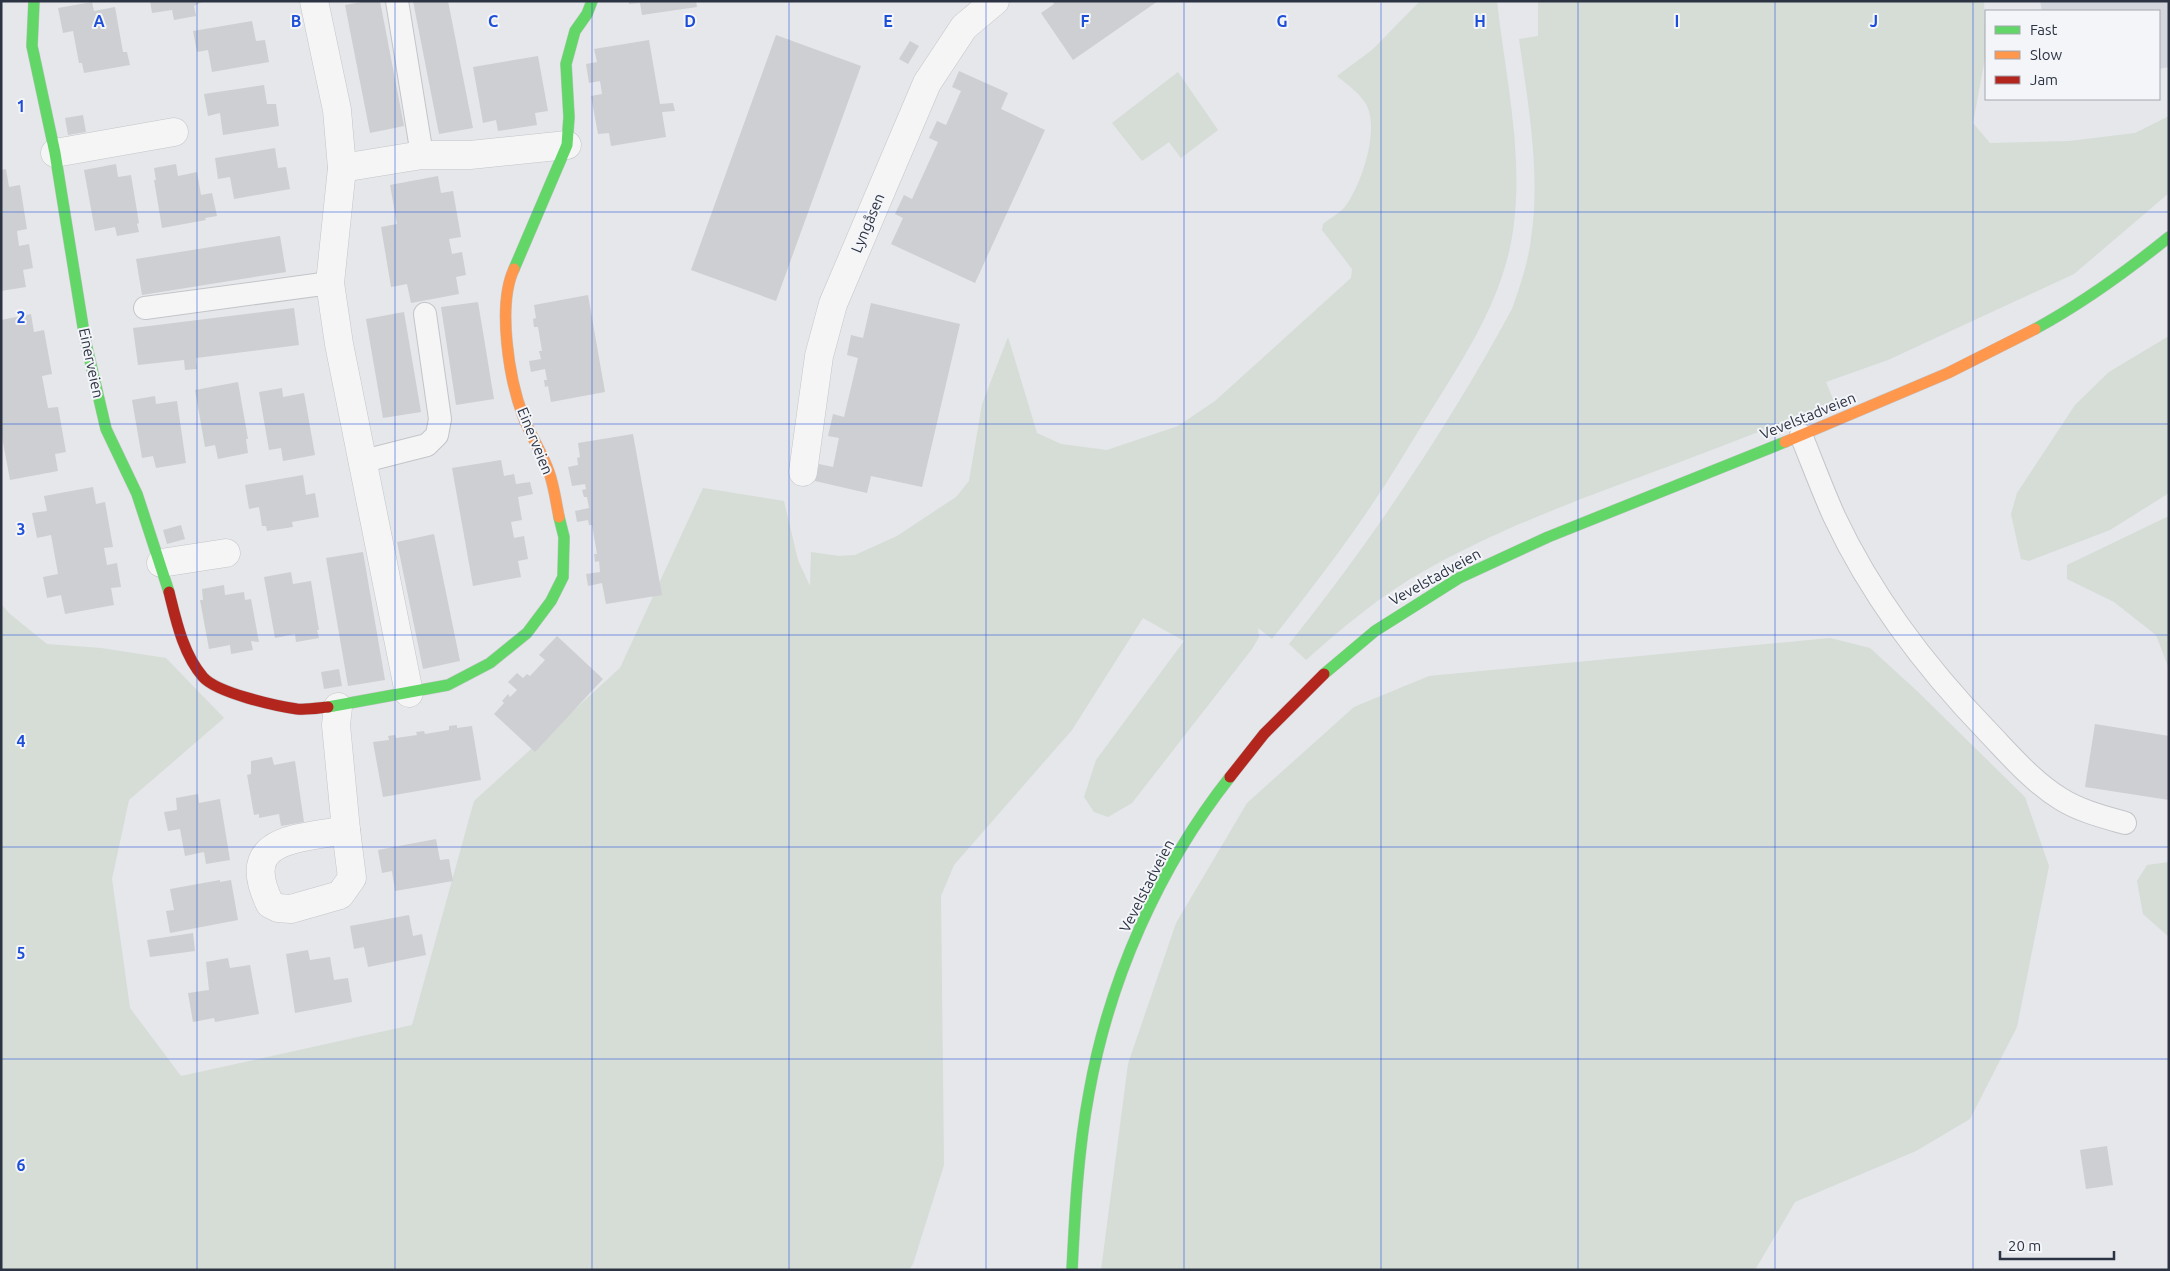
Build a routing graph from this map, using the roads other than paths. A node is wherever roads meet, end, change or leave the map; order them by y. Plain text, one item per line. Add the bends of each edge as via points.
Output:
1 (34, 1) edge
2 (314, 1) edge
3 (397, 1) edge
4 (592, 1) edge
5 (995, 1) edge
6 (174, 132) dead end
7 (567, 144) junction
8 (55, 153) junction
9 (422, 155) junction
10 (342, 168) junction
11 (2169, 237) edge
12 (330, 283) junction
13 (144, 308) dead end
14 (425, 314) dead end
15 (1801, 435) junction
16 (364, 461) junction
17 (802, 472) dead end
18 (226, 553) dead end
19 (161, 563) junction
20 (409, 693) junction
21 (338, 707) junction
22 (2125, 823) dead end
23 (346, 830) dead end
24 (1072, 1270) edge

1 - 8 street, Einerveien via 32,46
2 - 10 street via 337,110
3 - 9 lane
4 - 7 street, Einerveien via 575,31 566,64
5 - 17 street, Lyngåsen via 964,27 927,83 833,304 819,356
6 - 8 street
7 - 9 street via 470,154
7 - 20 street, Einerveien via 508,280 505,301 511,370 523,415 548,472 564,537 563,577 527,633 490,663 448,685
8 - 19 street, Einerveien via 85,339 106,429 137,494
9 - 10 street
10 - 12 street
11 - 15 street, Vevelstadveien via 2091,295 2020,337 1877,404
12 - 13 lane
12 - 16 street via 339,344
14 - 16 lane via 440,419 437,435 427,445
15 - 22 lane via 1834,515 1863,571 1893,617 1954,697 2028,774 2061,800
15 - 24 street, Vevelstadveien via 1499,559 1439,589 1392,618 1345,656 1272,727 1198,822 1170,869 1124,970 1106,1022 1085,1114 1076,1187
16 - 20 street
18 - 19 street
19 - 21 street, Einerveien via 181,639 203,677 216,687 234,694 298,709
20 - 21 street, Einerveien
21 - 23 street via 336,725

